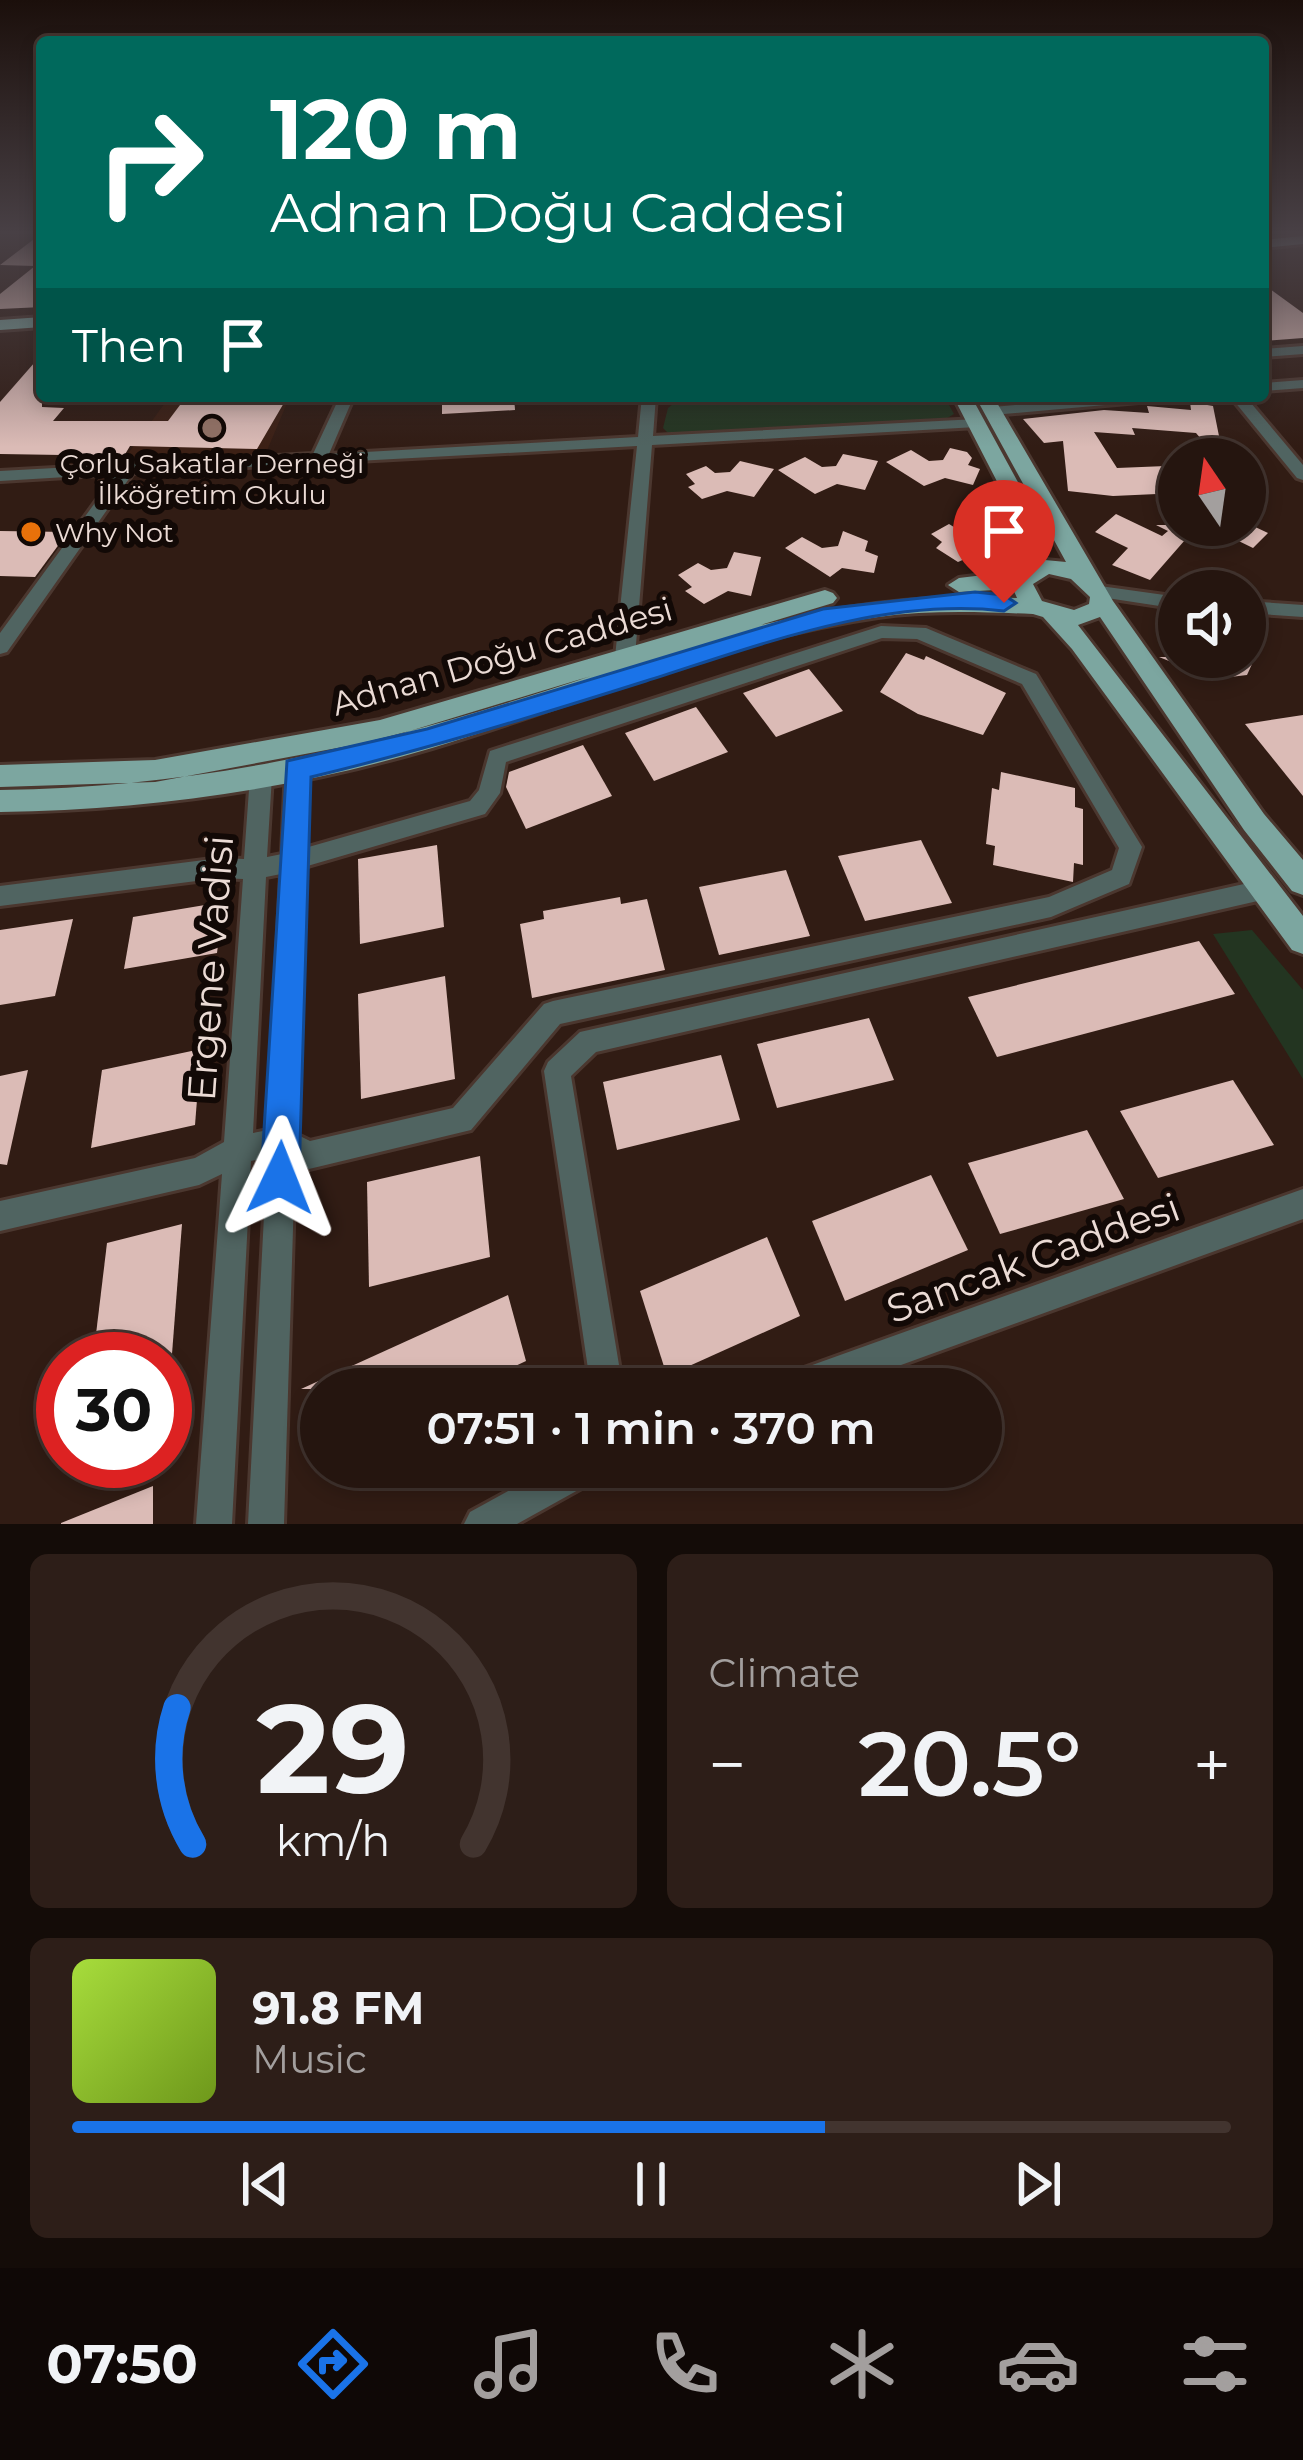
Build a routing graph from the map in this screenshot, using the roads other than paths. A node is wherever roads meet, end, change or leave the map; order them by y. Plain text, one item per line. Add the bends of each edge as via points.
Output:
1 (36, 323) edge
2 (0, 325) edge
3 (1303, 350) edge
4 (1269, 353) edge
5 (1303, 384) edge
6 (1269, 387) edge
7 (344, 402) edge
8 (648, 402) edge
9 (1085, 402) edge
10 (1243, 402) edge
11 (984, 410) edge
12 (644, 441) junction
13 (319, 458) junction
14 (128, 469) junction
15 (1303, 475) edge
16 (0, 476) edge
17 (1027, 575) junction
18 (1096, 590) junction
19 (1158, 600) edge
20 (1266, 608) edge
21 (1303, 610) edge
22 (1044, 611) junction
23 (0, 647) edge
24 (625, 657) junction
25 (297, 769) junction
26 (0, 776) edge
27 (261, 776) junction
28 (0, 801) edge
29 (294, 853) junction
30 (256, 860) junction
31 (1303, 882) edge
32 (1262, 890) junction
33 (0, 896) edge
34 (1303, 940) edge
35 (281, 1141) junction
36 (237, 1150) junction
37 (309, 1155) junction
38 (199, 1171) junction
39 (280, 1178) junction
40 (235, 1188) junction
41 (1303, 1204) edge
42 (0, 1216) edge
43 (604, 1368) edge
44 (848, 1368) edge
45 (548, 1488) edge
46 (214, 1524) edge
47 (266, 1524) edge
48 (482, 1524) edge

1 - 2 main road
3 - 4 street
5 - 6 street
7 - 13 street
8 - 12 street
9 - 11 street
10 - 15 street
11 - 12 street
11 - 17 main road via 1034,530
11 - 18 main road
12 - 13 street
12 - 24 street
13 - 14 street
14 - 16 street
14 - 23 street
17 - 18 main road, Adnan Doğu Caddesi via 1059,567
17 - 22 main road
17 - 24 main road, Adnan Doğu Caddesi via 818,599
18 - 19 street
18 - 22 main road via 1085,617
18 - 31 main road
20 - 21 street
22 - 25 main road, Adnan Doğu Caddesi via 975,600 823,617 427,740
22 - 32 main road via 1135,714
24 - 26 main road, Adnan Doğu Caddesi via 380,730 244,758 155,772
25 - 27 main road, Adnan Doğu Caddesi
25 - 29 street
27 - 28 main road, Adnan Doğu Caddesi via 65,801
27 - 30 street, Ergene Vadisi
29 - 30 street
29 - 35 street
29 - 37 street via 477,808 497,757 880,632 919,633 1029,679 1131,848 1121,877 1052,907 554,1013 461,1120
30 - 33 street
30 - 36 street, Ergene Vadisi
32 - 34 main road
32 - 43 street via 589,1041 557,1071
35 - 36 street
35 - 37 street
35 - 39 street
36 - 38 street
36 - 40 street, Ergene Vadisi
37 - 39 street
38 - 40 street
38 - 42 street
39 - 40 street
39 - 47 street
40 - 46 street, Ergene Vadisi
41 - 44 street, Sancak Caddesi
45 - 48 street

